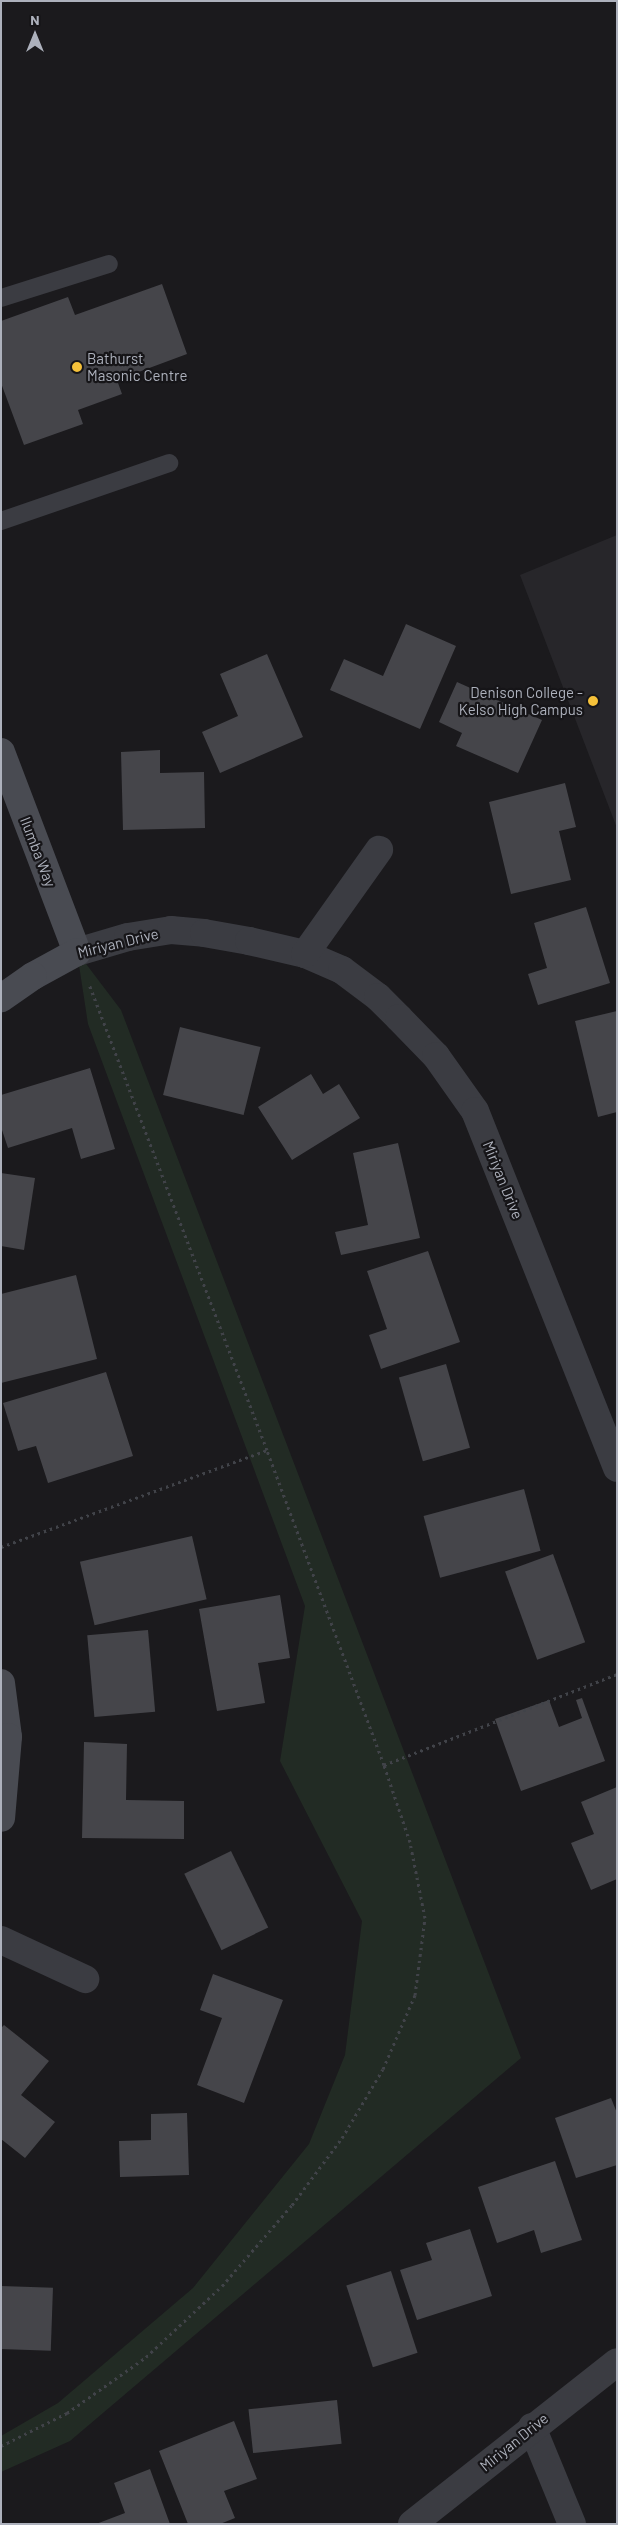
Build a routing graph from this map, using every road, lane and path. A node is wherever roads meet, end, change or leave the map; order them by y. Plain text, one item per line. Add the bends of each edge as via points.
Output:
1 (109, 264) dead end
2 (1, 298) edge
3 (170, 463) dead end
4 (1, 520) edge
5 (1, 752) edge
6 (379, 850) dead end
7 (77, 952) junction
8 (305, 954) junction
9 (1, 998) edge
10 (267, 1450) junction
11 (617, 1468) edge
12 (1, 1547) edge
13 (617, 1674) edge
14 (1, 1682) edge
15 (384, 1765) junction
16 (1, 1818) edge
17 (1, 1940) edge
18 (85, 1979) dead end
19 (617, 2362) edge
20 (532, 2427) junction
21 (1, 2446) edge
22 (412, 2524) edge
23 (572, 2524) edge

1 - 2 lane
3 - 4 lane
5 - 7 street, Ilumba Way
6 - 8 street
7 - 8 street, Miriyan Drive via 171,930 213,934
7 - 9 street, Miriyan Drive
7 - 10 path
8 - 11 street, Miriyan Drive via 342,970 378,998 436,1056 476,1111
10 - 12 path
10 - 15 path
13 - 15 path
14 - 16 street via 8,1737
15 - 21 path via 410,1842 425,1918 415,1995 383,2069 342,2138 292,2205 222,2286 138,2363 67,2413
17 - 18 street
19 - 20 street, Miriyan Drive
20 - 22 street, Miriyan Drive
20 - 23 street

